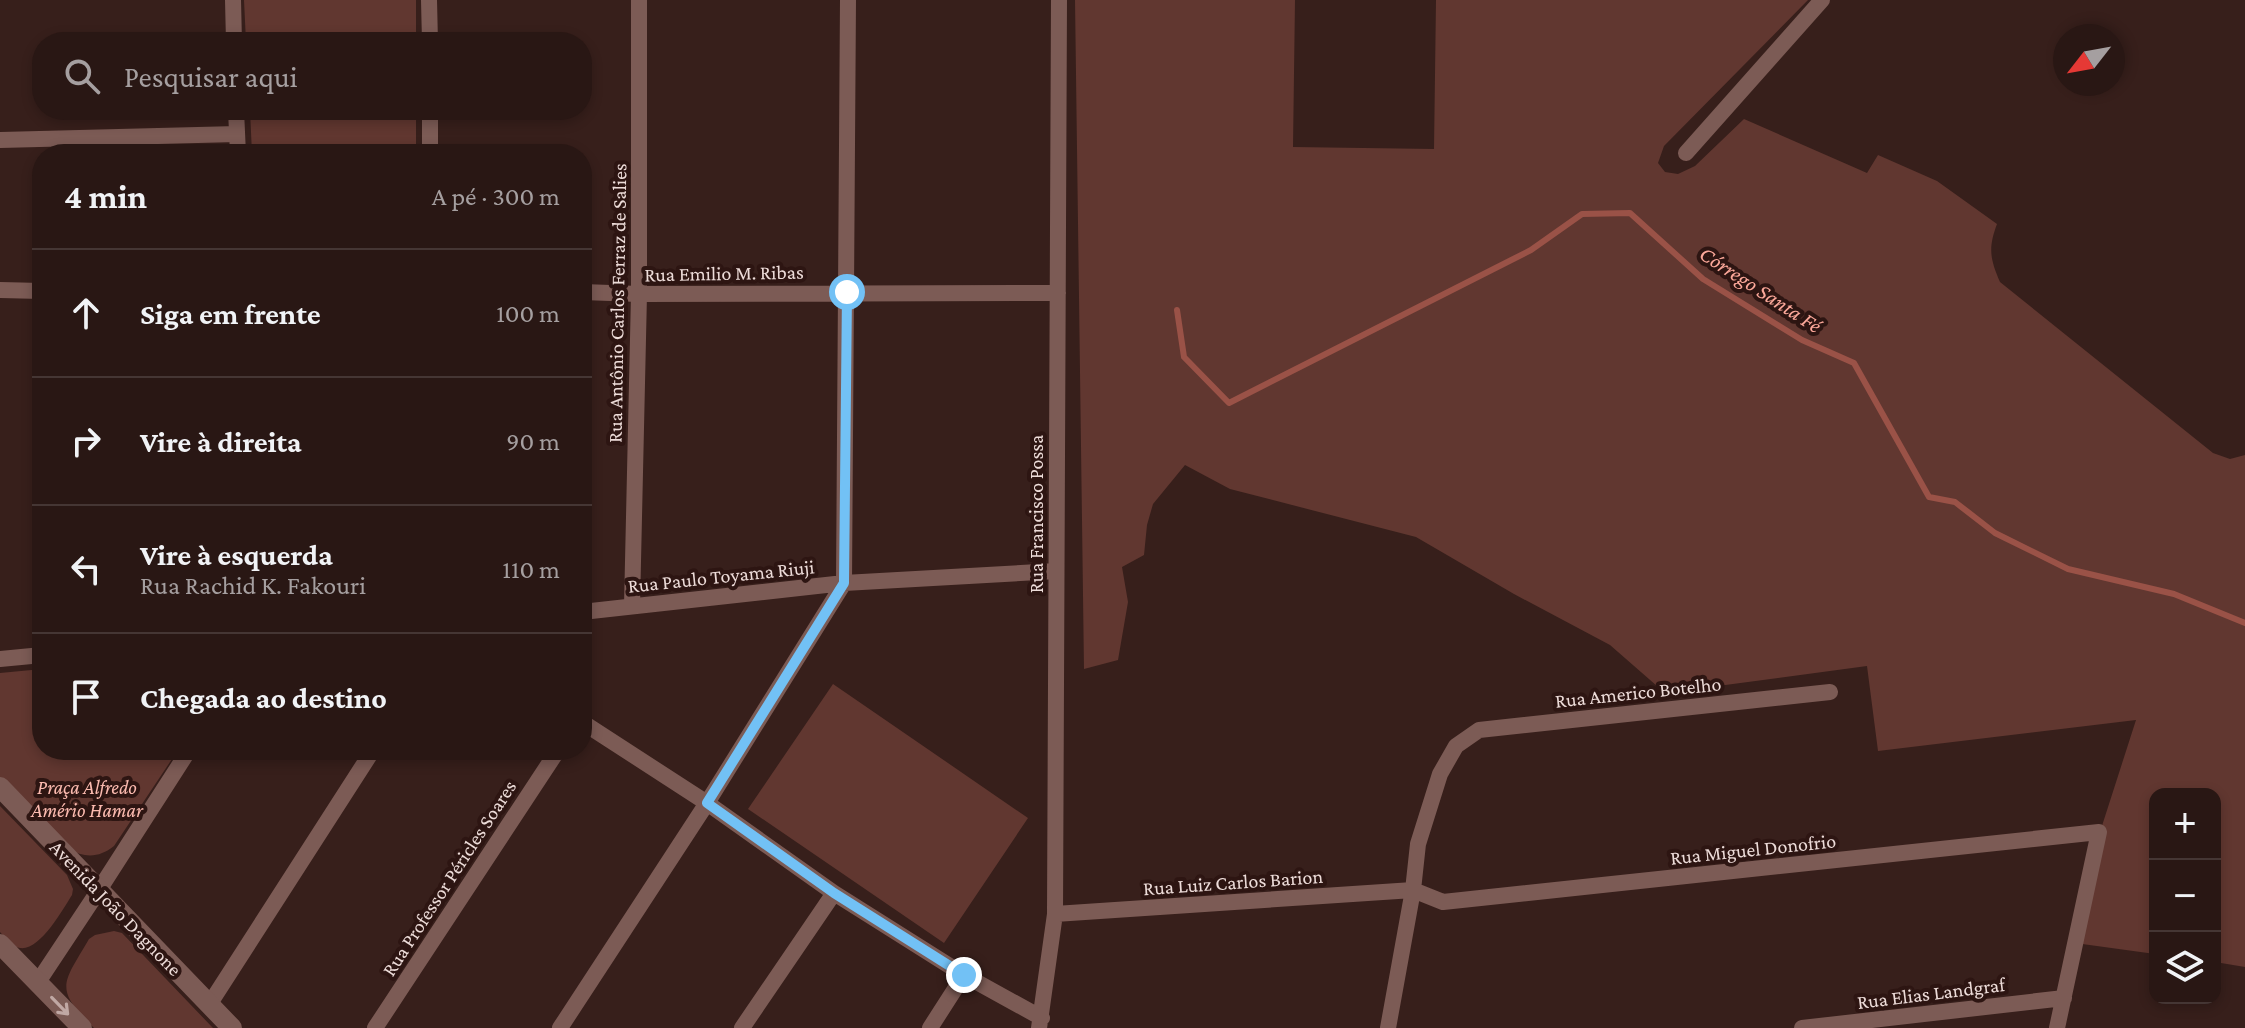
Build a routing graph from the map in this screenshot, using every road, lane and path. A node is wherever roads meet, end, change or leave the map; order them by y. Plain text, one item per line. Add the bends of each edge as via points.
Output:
1 (233, 0) edge
2 (429, 0) edge
3 (639, 0) edge
4 (848, 0) edge
5 (1059, 0) edge
6 (1822, 0) edge
7 (234, 32) edge
8 (430, 32) edge
9 (236, 120) edge
10 (430, 120) edge
11 (237, 134) junction
12 (0, 140) edge
13 (238, 144) edge
14 (430, 144) edge
15 (1686, 153) dead end
16 (0, 290) edge
17 (32, 291) edge
18 (592, 292) edge
19 (847, 292) junction
20 (1058, 293) junction
21 (639, 294) junction
22 (1056, 571) junction
23 (844, 583) junction
24 (632, 606) junction
25 (592, 611) edge
26 (32, 656) edge
27 (0, 659) edge
28 (1830, 692) dead end
29 (592, 728) edge
30 (183, 760) edge
31 (367, 760) edge
32 (551, 760) edge
33 (0, 787) edge
34 (707, 803) junction
35 (99, 890) junction
36 (1413, 890) junction
37 (834, 893) junction
38 (1055, 914) junction
39 (0, 944) edge
40 (964, 975) junction
41 (38, 982) junction
42 (2064, 998) junction
43 (209, 1005) junction
44 (1041, 1023) edge
45 (82, 1028) edge
46 (232, 1028) edge
47 (375, 1028) edge
48 (560, 1028) edge
49 (742, 1028) edge
50 (930, 1028) edge
51 (1388, 1028) edge
52 (1802, 1028) edge
53 (2057, 1028) edge

1 - 7 street
2 - 8 street
3 - 21 street, Rua Antônio Carlos Ferraz de Salies
4 - 19 street
5 - 20 street, Rua Francisco Possa
6 - 15 street
9 - 11 street
10 - 14 street
11 - 12 street
11 - 13 street
16 - 17 street
18 - 21 street, Rua Emilio M. Ribas
19 - 20 street, Rua Emilio M. Ribas
19 - 21 street, Rua Emilio M. Ribas
19 - 23 street
20 - 22 street, Rua Francisco Possa
21 - 24 street, Rua Antônio Carlos Ferraz de Salies
22 - 23 street, Rua Paulo Toyama Riuji
22 - 38 street, Rua Francisco Possa
23 - 24 street, Rua Paulo Toyama Riuji
23 - 34 street
24 - 25 street, Rua Paulo Toyama Riuji
26 - 27 street
28 - 36 street, Rua Americo Botelho via 1479,730 1456,746 1440,774 1418,844
29 - 34 street
30 - 35 street
31 - 43 street
32 - 47 street, Rua Professor Péricles Soares
33 - 35 street, Avenida João Dagnone
34 - 37 street
34 - 48 street
35 - 41 street
35 - 43 street, Avenida João Dagnone
36 - 38 street, Rua Luiz Carlos Barion
36 - 42 street, Rua Miguel Donofrio via 1443,902 2099,832
36 - 51 street
37 - 40 street
37 - 49 street
38 - 44 street, Rua Francisco Possa
39 - 41 street
40 - 44 street
40 - 50 street
41 -> 45 street
42 - 52 street, Rua Elias Landgraf
42 - 53 street
43 - 46 street, Avenida João Dagnone

